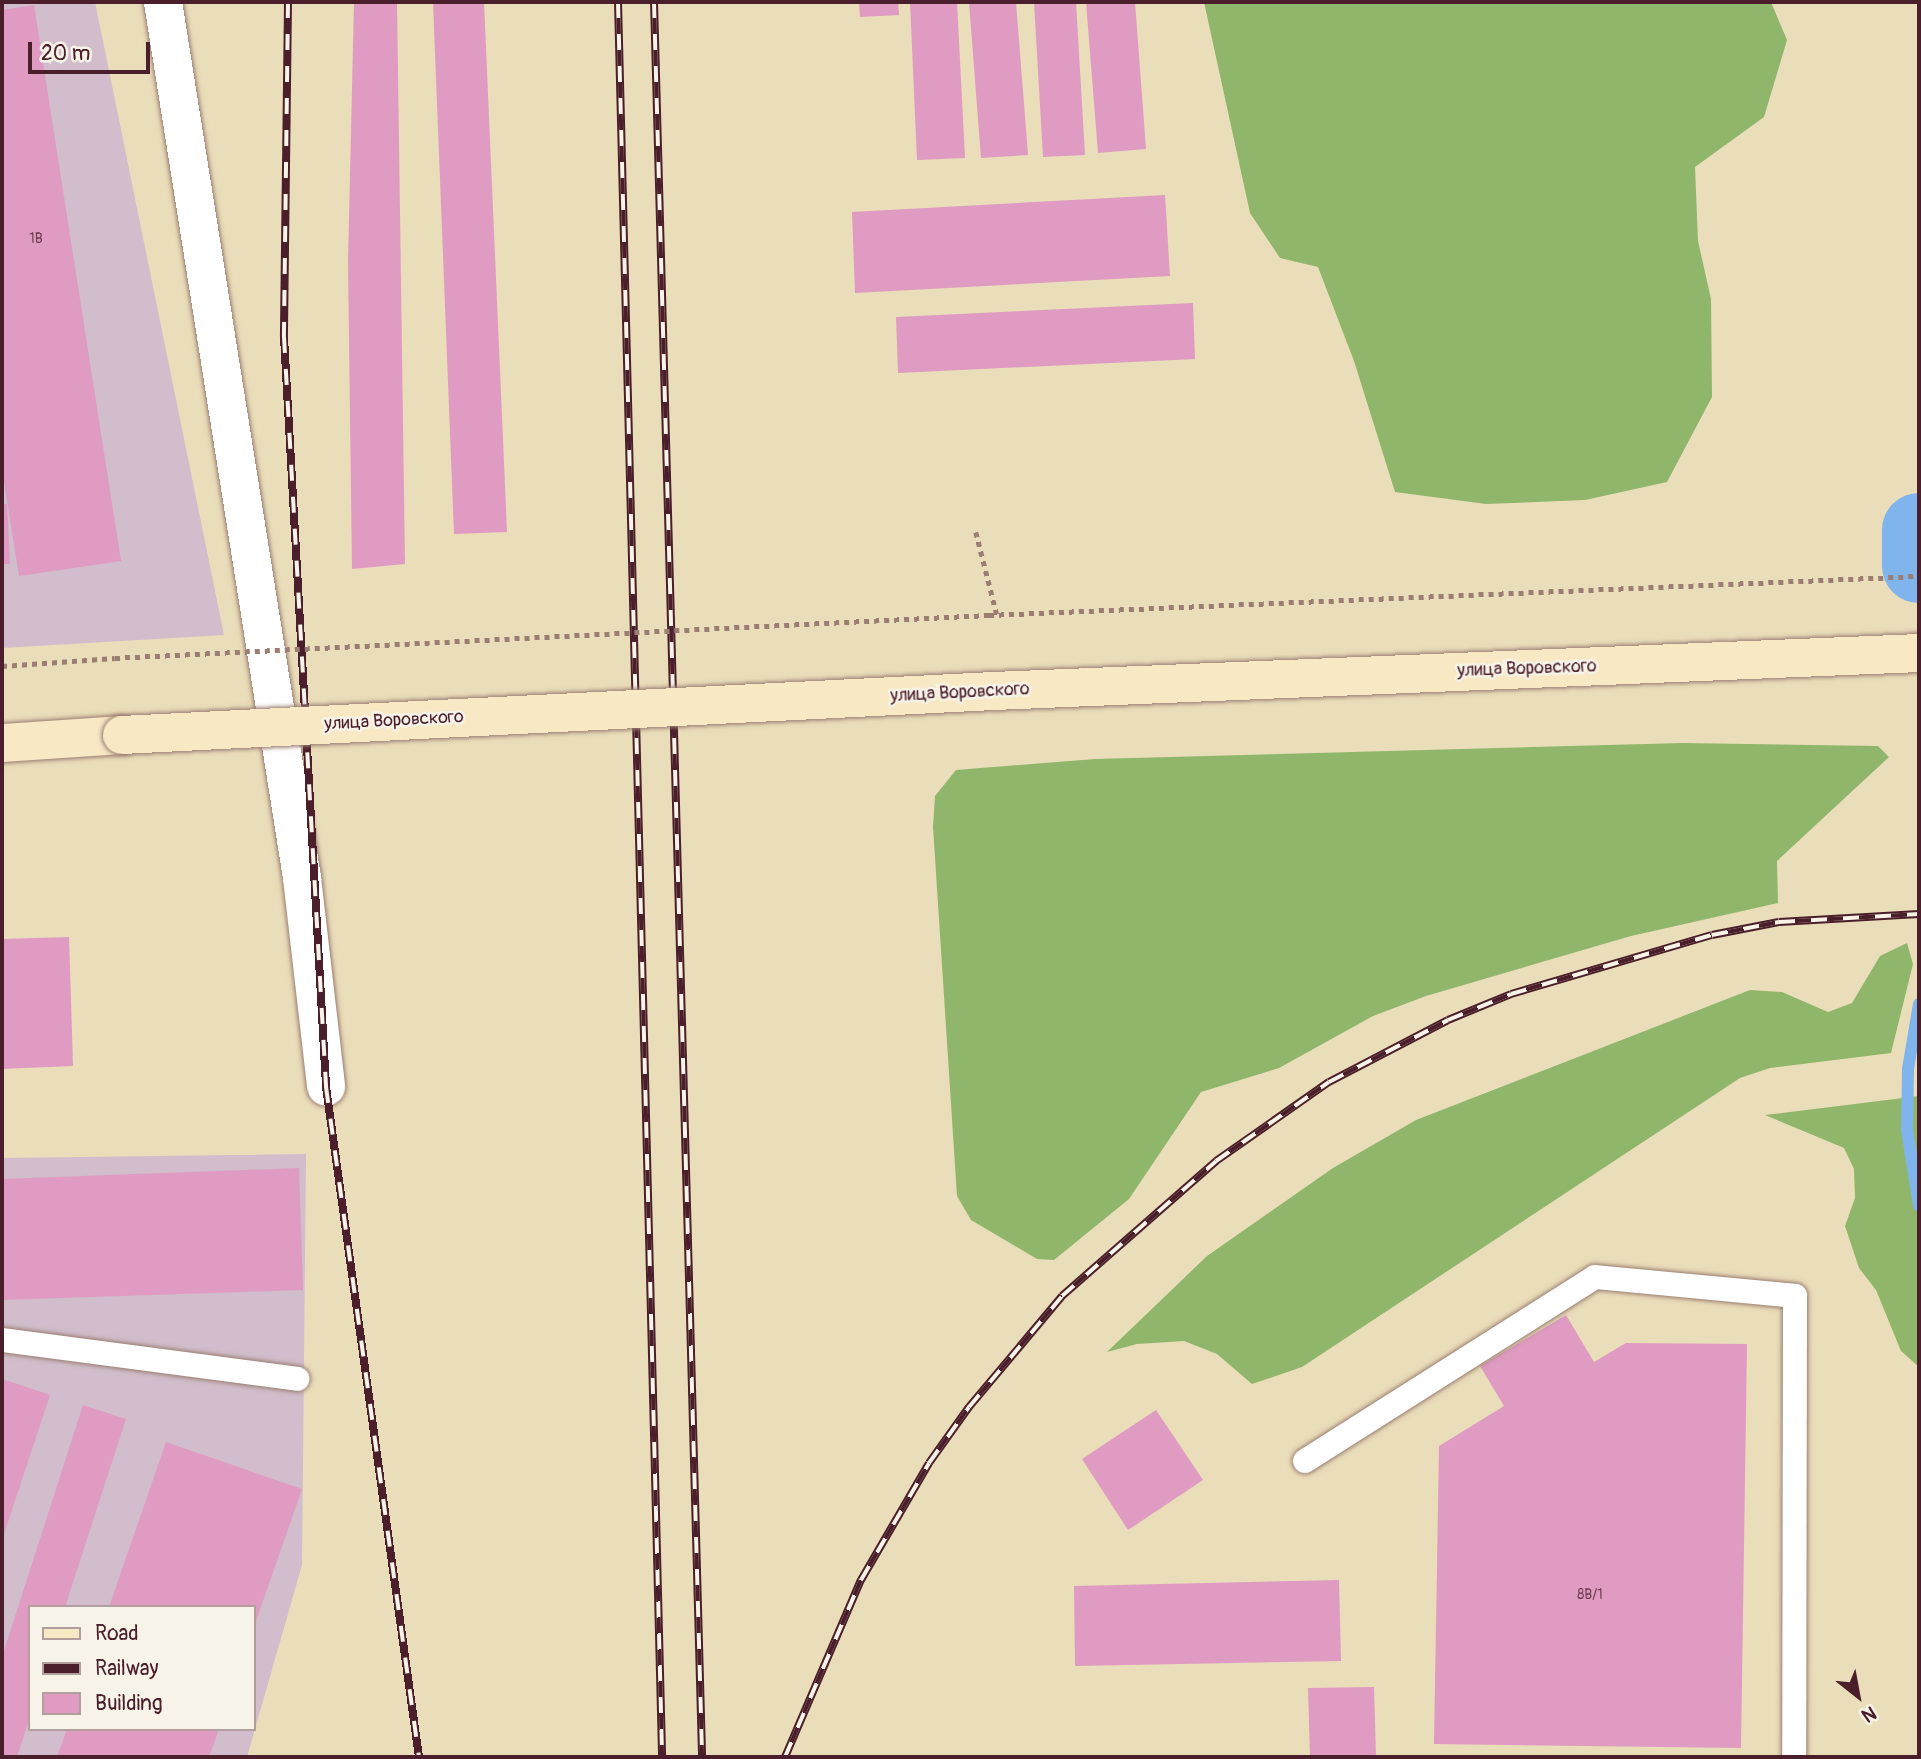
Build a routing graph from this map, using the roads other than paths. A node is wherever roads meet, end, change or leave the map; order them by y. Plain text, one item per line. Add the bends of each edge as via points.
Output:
1 (163, 2) edge
2 (1919, 653) edge
3 (2, 743) edge
4 (326, 1087) dead end
5 (2, 1340) edge
6 (297, 1380) dead end
7 (1305, 1461) dead end
8 (1794, 1757) edge

1 - 4 street via 302,878
2 - 3 main road, улица Воровского, bridge via 995,691
5 - 6 lane
7 - 8 lane via 1595,1277 1795,1296

